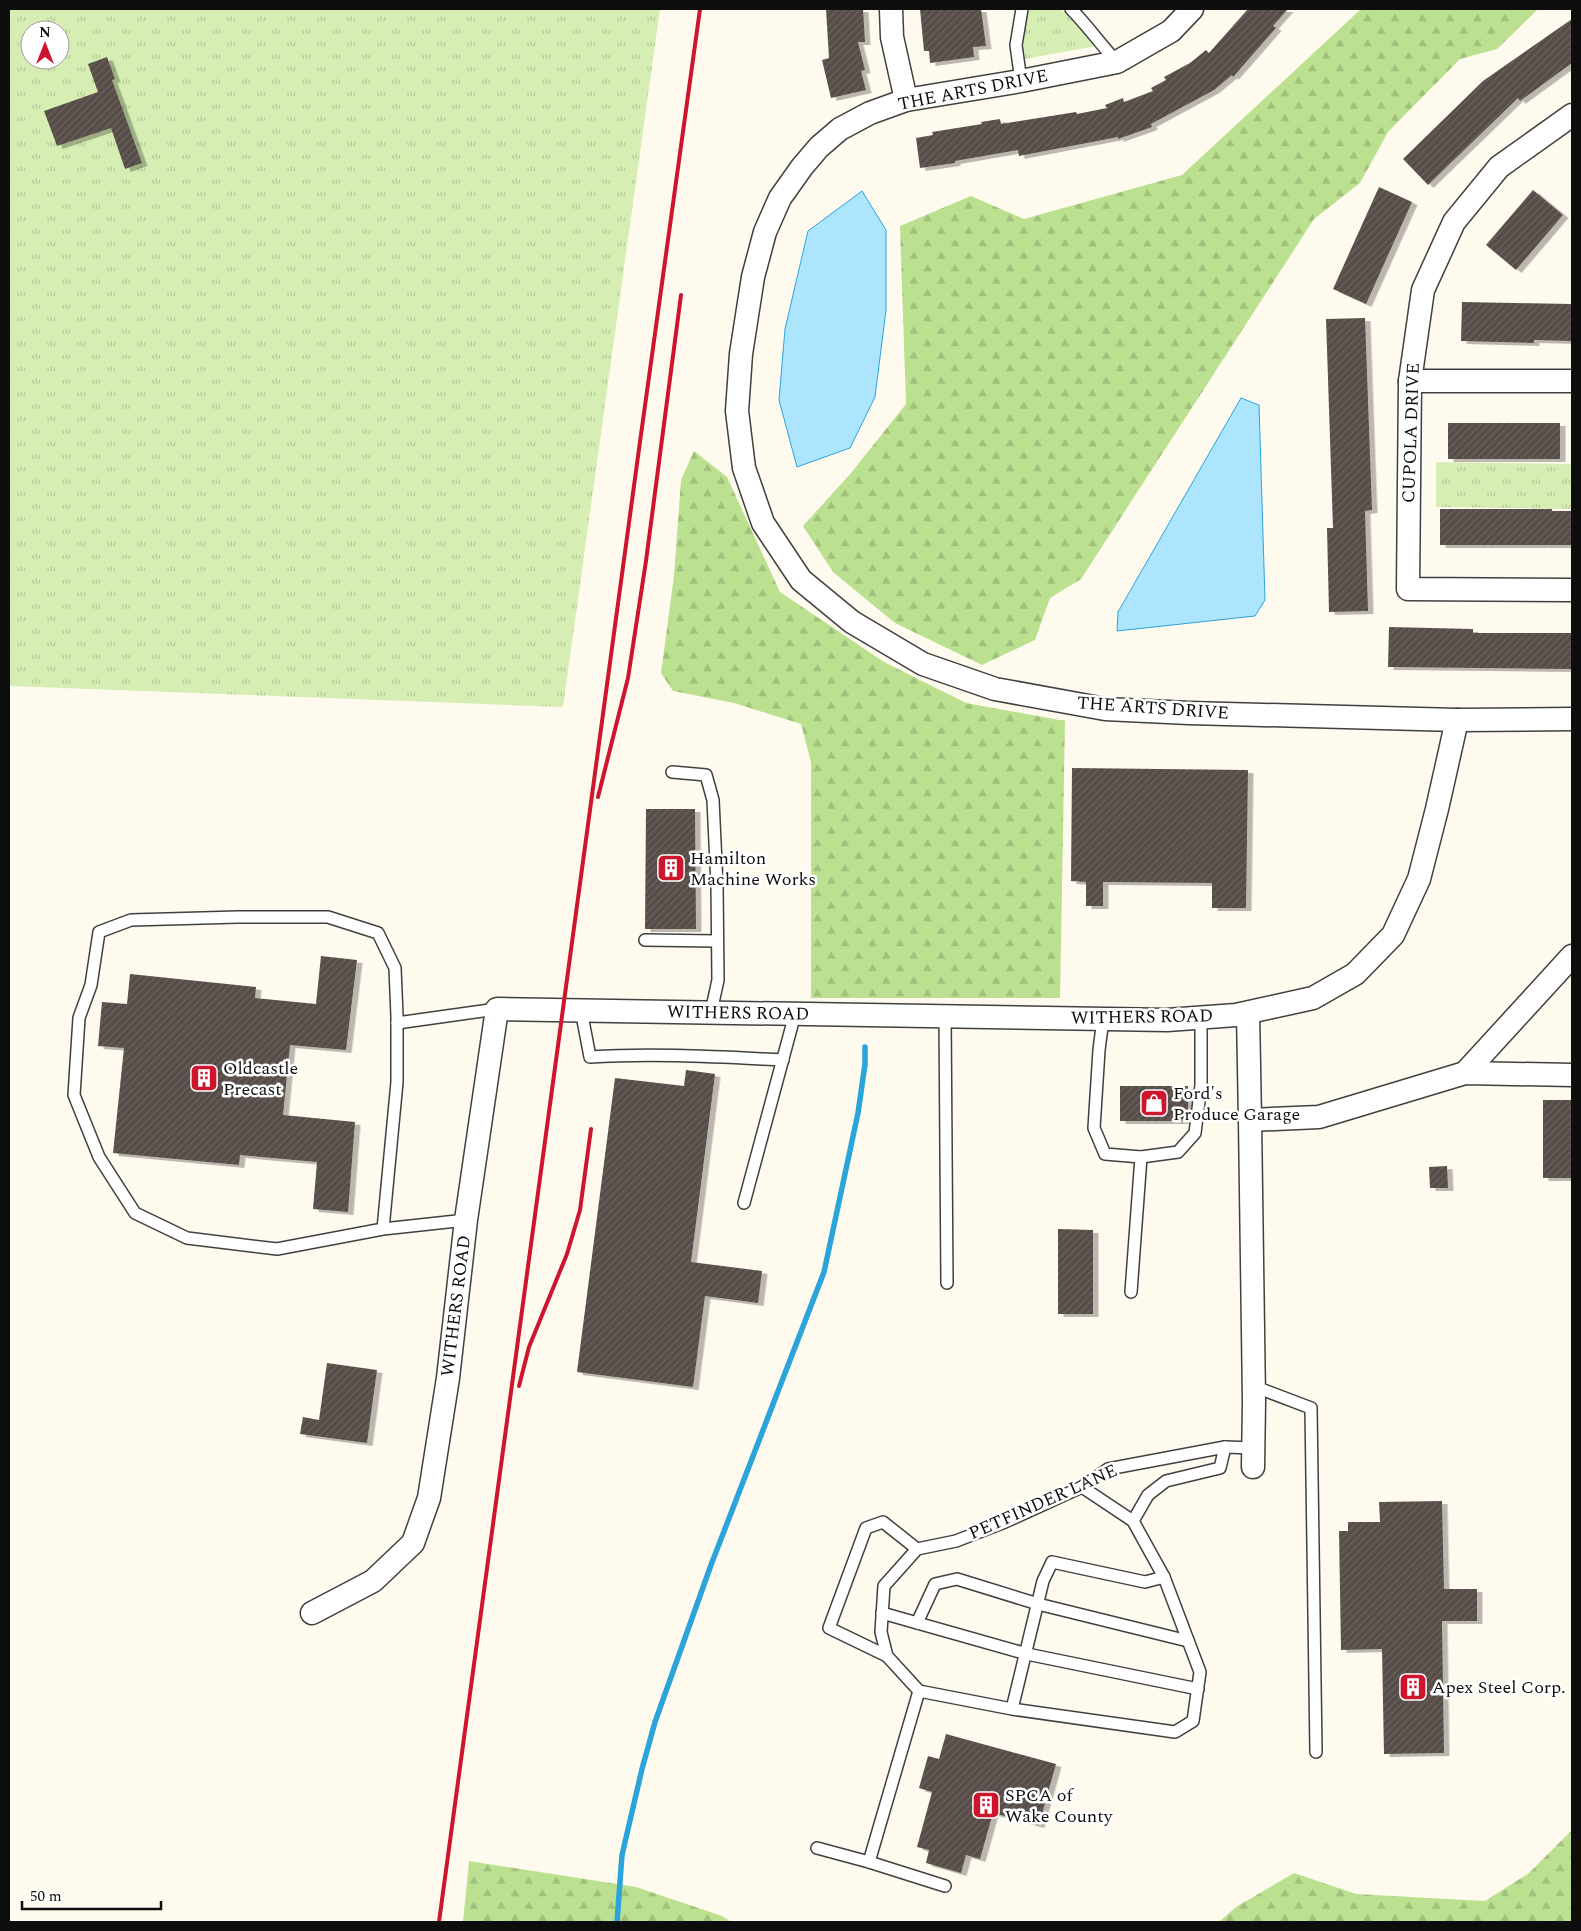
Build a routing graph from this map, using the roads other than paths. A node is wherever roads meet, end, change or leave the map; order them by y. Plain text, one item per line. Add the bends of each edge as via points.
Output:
1 (890, 9) edge
2 (1022, 9) edge
3 (1070, 9) edge
4 (1192, 9) edge
5 (1117, 62) junction
6 (1021, 81) junction
7 (906, 100) junction
8 (1572, 115) edge
9 (1410, 381) junction
10 (1572, 382) edge
11 (1572, 590) edge
12 (1572, 719) edge
13 (1457, 720) junction
14 (672, 772) dead end
15 (645, 940) dead end
16 (716, 941) junction
17 (1572, 956) edge
18 (497, 1009) junction
19 (581, 1010) junction
20 (711, 1012) junction
21 (1248, 1013) junction
22 (795, 1014) junction
23 (945, 1016) junction
24 (1201, 1018) junction
25 (1103, 1019) junction
26 (397, 1024) junction
27 (783, 1060) junction
28 (1464, 1073) junction
29 (1572, 1075) edge
30 (1250, 1120) junction
31 (1141, 1157) junction
32 (744, 1203) dead end
33 (466, 1220) junction
34 (383, 1229) junction
35 (947, 1283) dead end
36 (1131, 1292) dead end
37 (1253, 1386) junction
38 (1225, 1446) junction
39 (1253, 1458) joint
40 (1082, 1487) junction
41 (1133, 1521) junction
42 (917, 1549) junction
43 (1164, 1577) junction
44 (1038, 1604) junction
45 (312, 1613) dead end
46 (882, 1613) junction
47 (917, 1623) junction
48 (1188, 1641) junction
49 (1027, 1654) junction
50 (887, 1656) junction
51 (1198, 1689) junction
52 (919, 1691) junction
53 (1012, 1709) junction
54 (1316, 1752) dead end
55 (818, 1848) dead end
56 (868, 1862) junction
57 (946, 1886) dead end

1 - 7 street via 892,37
2 - 6 lane via 1016,46
3 - 5 lane
4 - 5 street, THE ARTS DRIVE via 1171,31
5 - 6 street, THE ARTS DRIVE
6 - 7 street, THE ARTS DRIVE
7 - 13 street, THE ARTS DRIVE via 870,113 840,129 813,154 780,198 765,232 753,277 741,354 737,411 744,468 763,523 801,580 852,622 923,664 995,690 1105,709
8 - 9 street, CUPOLA DRIVE via 1499,167 1454,222 1423,290
9 - 10 street
9 - 11 street, CUPOLA DRIVE via 1408,589
12 - 13 street, THE ARTS DRIVE
13 - 21 street, WITHERS ROAD via 1419,879 1393,935 1355,974 1313,998
14 - 16 lane via 706,775 713,800
15 - 16 lane
16 - 20 lane via 718,980
17 - 28 street
18 - 19 street, WITHERS ROAD
18 - 26 lane
18 - 33 street, WITHERS ROAD
19 - 20 street, WITHERS ROAD
19 - 27 lane via 590,1057 632,1054
20 - 22 street, WITHERS ROAD
21 - 24 street, WITHERS ROAD
21 - 30 street, PETFINDER LANE
22 - 23 street, WITHERS ROAD
22 - 27 lane
23 - 25 street, WITHERS ROAD
23 - 35 lane
24 - 25 street, WITHERS ROAD
24 - 31 lane via 1201,1085 1196,1134 1178,1152
25 - 31 lane via 1094,1128 1105,1154
26 - 34 lane via 397,1082
26 - 34 lane via 395,968 378,933 328,918 238,916 131,920 100,932 91,985 79,1018 74,1095 99,1157 135,1213 187,1238 277,1249
27 - 32 lane
28 - 29 street
28 - 30 street via 1319,1118
30 - 37 street, PETFINDER LANE
31 - 36 lane
33 - 34 lane
33 - 45 street, WITHERS ROAD via 437,1452 429,1498 413,1543 373,1581
37 - 39 street, PETFINDER LANE
37 - 54 lane via 1312,1408
38 - 39 lane, PETFINDER LANE
38 - 40 lane, PETFINDER LANE via 1108,1469
38 - 41 lane via 1220,1468 1166,1481 1148,1495
40 - 41 lane
40 - 42 lane, PETFINDER LANE via 1005,1522 956,1540
41 - 43 lane
42 - 46 lane via 884,1586
42 - 50 lane via 883,1522 866,1528 830,1628
43 - 44 lane via 1145,1582 1052,1562 1043,1581
43 - 48 lane
44 - 47 lane via 957,1579 935,1584
44 - 48 lane
44 - 49 lane
46 - 47 lane
46 - 50 lane via 881,1632
47 - 49 lane
48 - 51 lane via 1200,1672
49 - 51 lane
49 - 53 lane
50 - 52 lane
51 - 53 lane via 1193,1721 1175,1732
52 - 53 lane
52 - 56 lane
55 - 56 lane
56 - 57 lane

